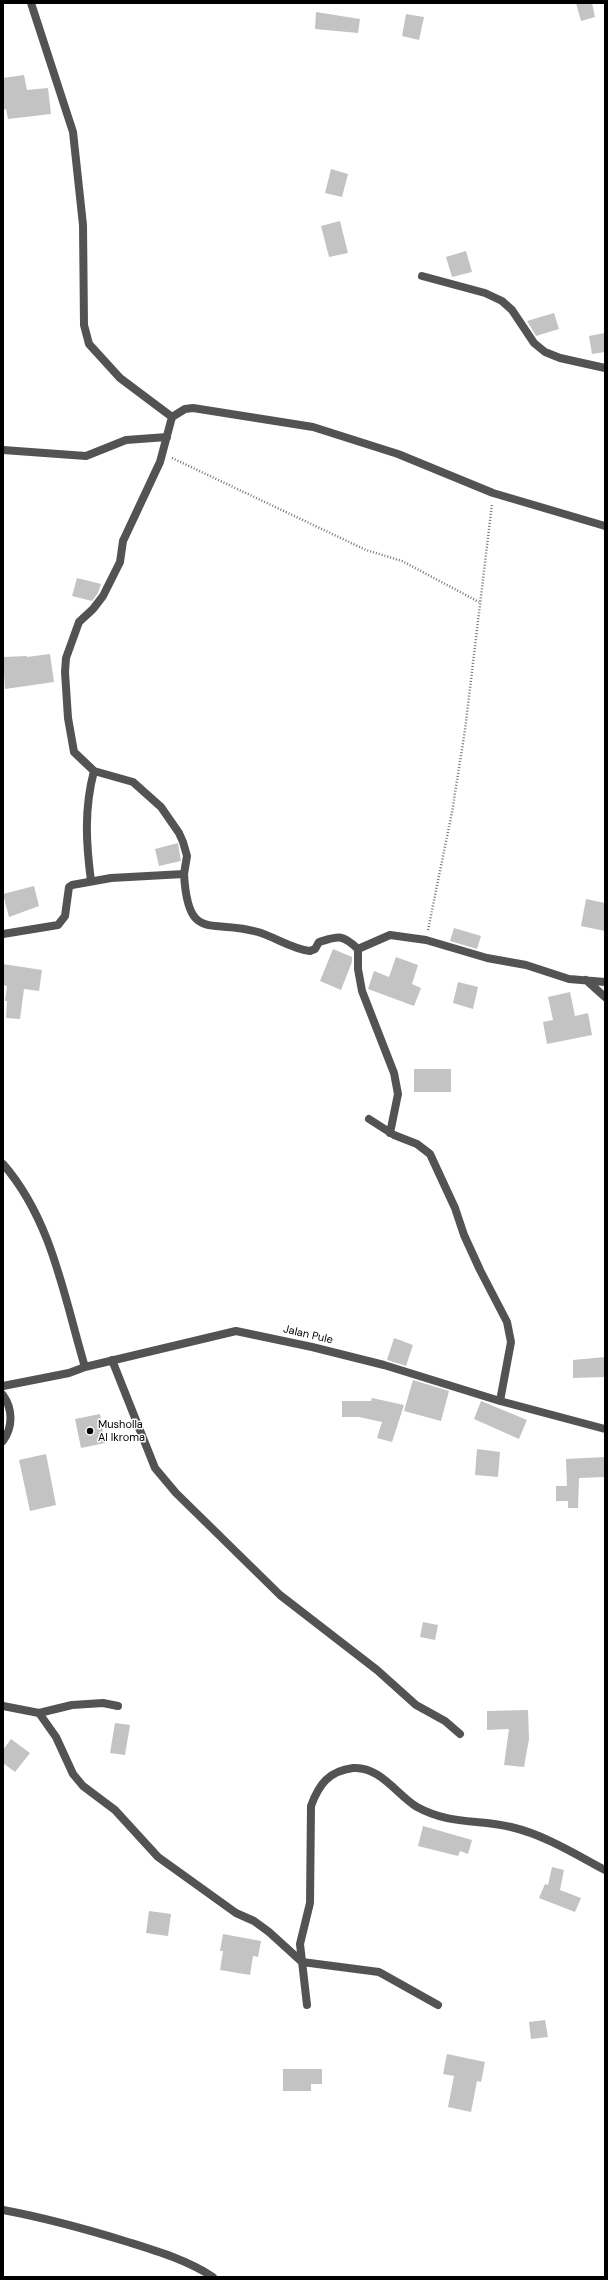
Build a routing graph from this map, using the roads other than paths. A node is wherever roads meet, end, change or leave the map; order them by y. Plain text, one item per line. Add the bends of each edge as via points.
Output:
1 (31, 3) edge
2 (422, 276) dead end
3 (605, 368) edge
4 (172, 417) junction
5 (167, 437) junction
6 (3, 450) edge
7 (605, 526) edge
8 (94, 772) junction
9 (184, 874) junction
10 (91, 881) junction
11 (3, 934) edge
12 (358, 949) junction
13 (586, 980) junction
14 (605, 982) edge
15 (605, 997) edge
16 (369, 1119) dead end
17 (390, 1133) junction
18 (3, 1164) edge
19 (112, 1360) junction
20 (85, 1367) junction
21 (3, 1386) edge
22 (3, 1395) edge
23 (500, 1401) junction
24 (605, 1429) edge
25 (3, 1441) edge
26 (3, 1706) edge
27 (118, 1706) dead end
28 (39, 1713) junction
29 (460, 1734) dead end
30 (605, 1870) edge
31 (302, 1962) junction
32 (307, 2005) dead end
33 (438, 2005) dead end
34 (3, 2210) edge
35 (212, 2277) edge

1 - 4 street via 72,132 83,225 84,325 89,344 120,378
2 - 3 street via 485,293 502,301 512,310 534,343 545,352
4 - 5 street
4 - 7 street via 185,409 193,408 312,427 398,454 493,493
5 - 6 street via 126,440 86,456
5 - 8 street via 161,450 160,462 123,541 120,562 103,596 79,622 66,658 68,718 74,752
8 - 9 street via 133,782 161,807 183,842 187,856
8 - 10 street via 86,811 86,848
9 - 10 street
9 - 12 street via 189,905 195,917 204,925 249,929 303,950 315,949 319,942 334,937 343,937
10 - 11 street via 68,887 65,916 58,925
12 - 13 street via 390,935 426,940 487,958 526,965 569,979
12 - 17 street via 362,991 382,1038 398,1094
13 - 14 street
13 - 15 street
16 - 17 street
17 - 23 street via 417,1144 430,1154 480,1270 507,1322 511,1342
18 - 20 street via 25,1192 45,1232
19 - 20 street, Jalan Pule
19 - 23 street, Jalan Pule via 236,1331 312,1346 384,1365
19 - 29 street via 155,1468 176,1493 280,1595 377,1670 416,1705 445,1721
20 - 21 street, Jalan Pule via 69,1373
22 - 25 street via 7,1400 11,1418 10,1431
23 - 24 street, Jalan Pule
26 - 28 street
27 - 28 street via 103,1703 72,1705
28 - 31 street via 56,1736 73,1774 83,1786 115,1810 158,1857 236,1913 259,1925
30 - 31 street via 530,1832 511,1827 446,1820 416,1806 370,1771 354,1768 324,1779 312,1806 312,1879 310,1903 300,1944
31 - 32 street
31 - 33 street via 379,1972
34 - 35 street via 48,2218 151,2249 196,2267

